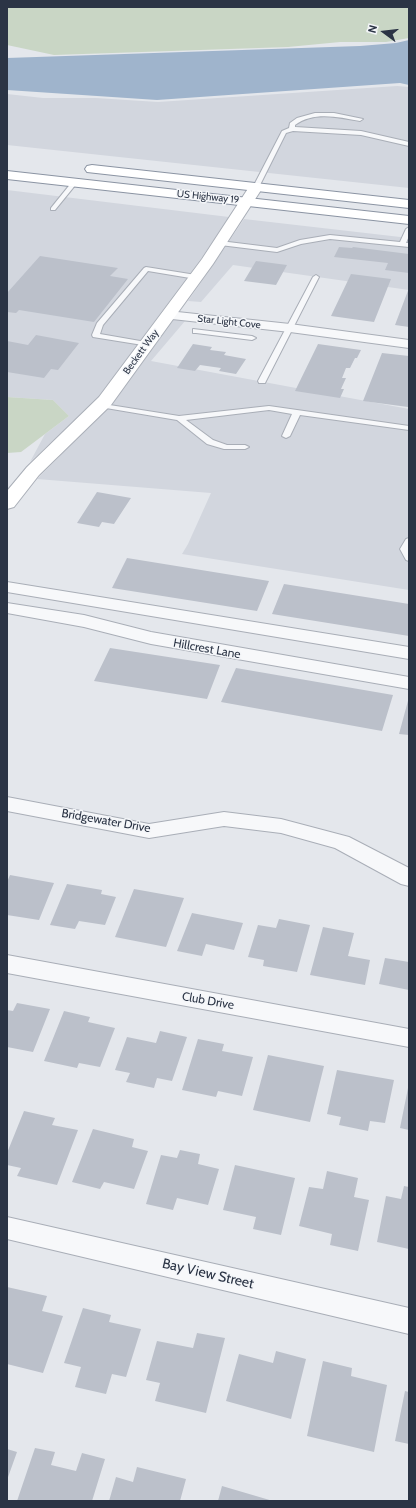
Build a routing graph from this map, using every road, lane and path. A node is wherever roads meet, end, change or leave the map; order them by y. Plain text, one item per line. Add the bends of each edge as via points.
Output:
1 (360, 119) dead end
2 (292, 129) junction
3 (409, 144) edge
4 (77, 168) dead end
5 (7, 175) edge
6 (74, 183) junction
7 (256, 187) junction
8 (247, 202) junction
9 (409, 204) edge
10 (53, 209) dead end
11 (409, 220) edge
12 (409, 229) edge
13 (220, 243) junction
14 (405, 245) edge
15 (196, 277) junction
16 (316, 277) dead end
17 (173, 309) junction
18 (220, 327) junction
19 (290, 328) junction
20 (196, 330) dead end
21 (252, 338) dead end
22 (146, 344) junction
23 (409, 344) edge
24 (262, 381) dead end
25 (100, 405) junction
26 (297, 412) junction
27 (179, 418) junction
28 (409, 428) edge
29 (286, 436) dead end
30 (244, 447) dead end
31 (7, 503) edge
32 (409, 541) edge
33 (409, 558) edge
34 (7, 587) edge
35 (7, 608) edge
36 (409, 653) edge
37 (409, 683) edge
38 (7, 804) edge
39 (409, 878) edge
40 (7, 964) edge
41 (409, 1038) edge
42 (7, 1228) edge
43 (409, 1321) edge

1 - 2 lane via 336,115 304,116 292,124
2 - 3 lane via 361,133
2 - 7 lane via 284,132
4 - 7 main road, US Highway 19
5 - 6 main road, US Highway 19
6 - 8 main road, US Highway 19
6 - 10 lane
7 - 8 main road, Beckett Way
7 - 9 main road, US Highway 19
8 - 11 main road, US Highway 19
8 - 13 main road, Beckett Way
12 - 14 lane
13 - 14 lane via 276,250 300,242 330,237
13 - 15 main road, Beckett Way
15 - 17 main road, Beckett Way
15 - 22 lane via 146,269 100,325 96,335
16 - 19 lane
17 - 18 street, Star Light Cove
17 - 19 street, Star Light Cove via 252,312 274,318
17 - 22 main road, Beckett Way
18 - 19 street, Star Light Cove
18 - 20 lane
18 - 21 lane
19 - 23 street, Star Light Cove
19 - 24 lane
22 - 25 main road, Beckett Way
25 - 27 lane
25 - 31 main road, Beckett Way via 32,471
26 - 27 lane via 269,408
26 - 28 lane
26 - 29 lane
27 - 30 lane via 210,442 227,447
32 - 33 lane via 404,550
34 - 36 street
35 - 37 street, Hillcrest Lane via 84,621 151,638
38 - 39 street, Bridgewater Drive via 149,831 224,819 281,826 342,842
40 - 41 street, Club Drive
42 - 43 street, Bay View Street

